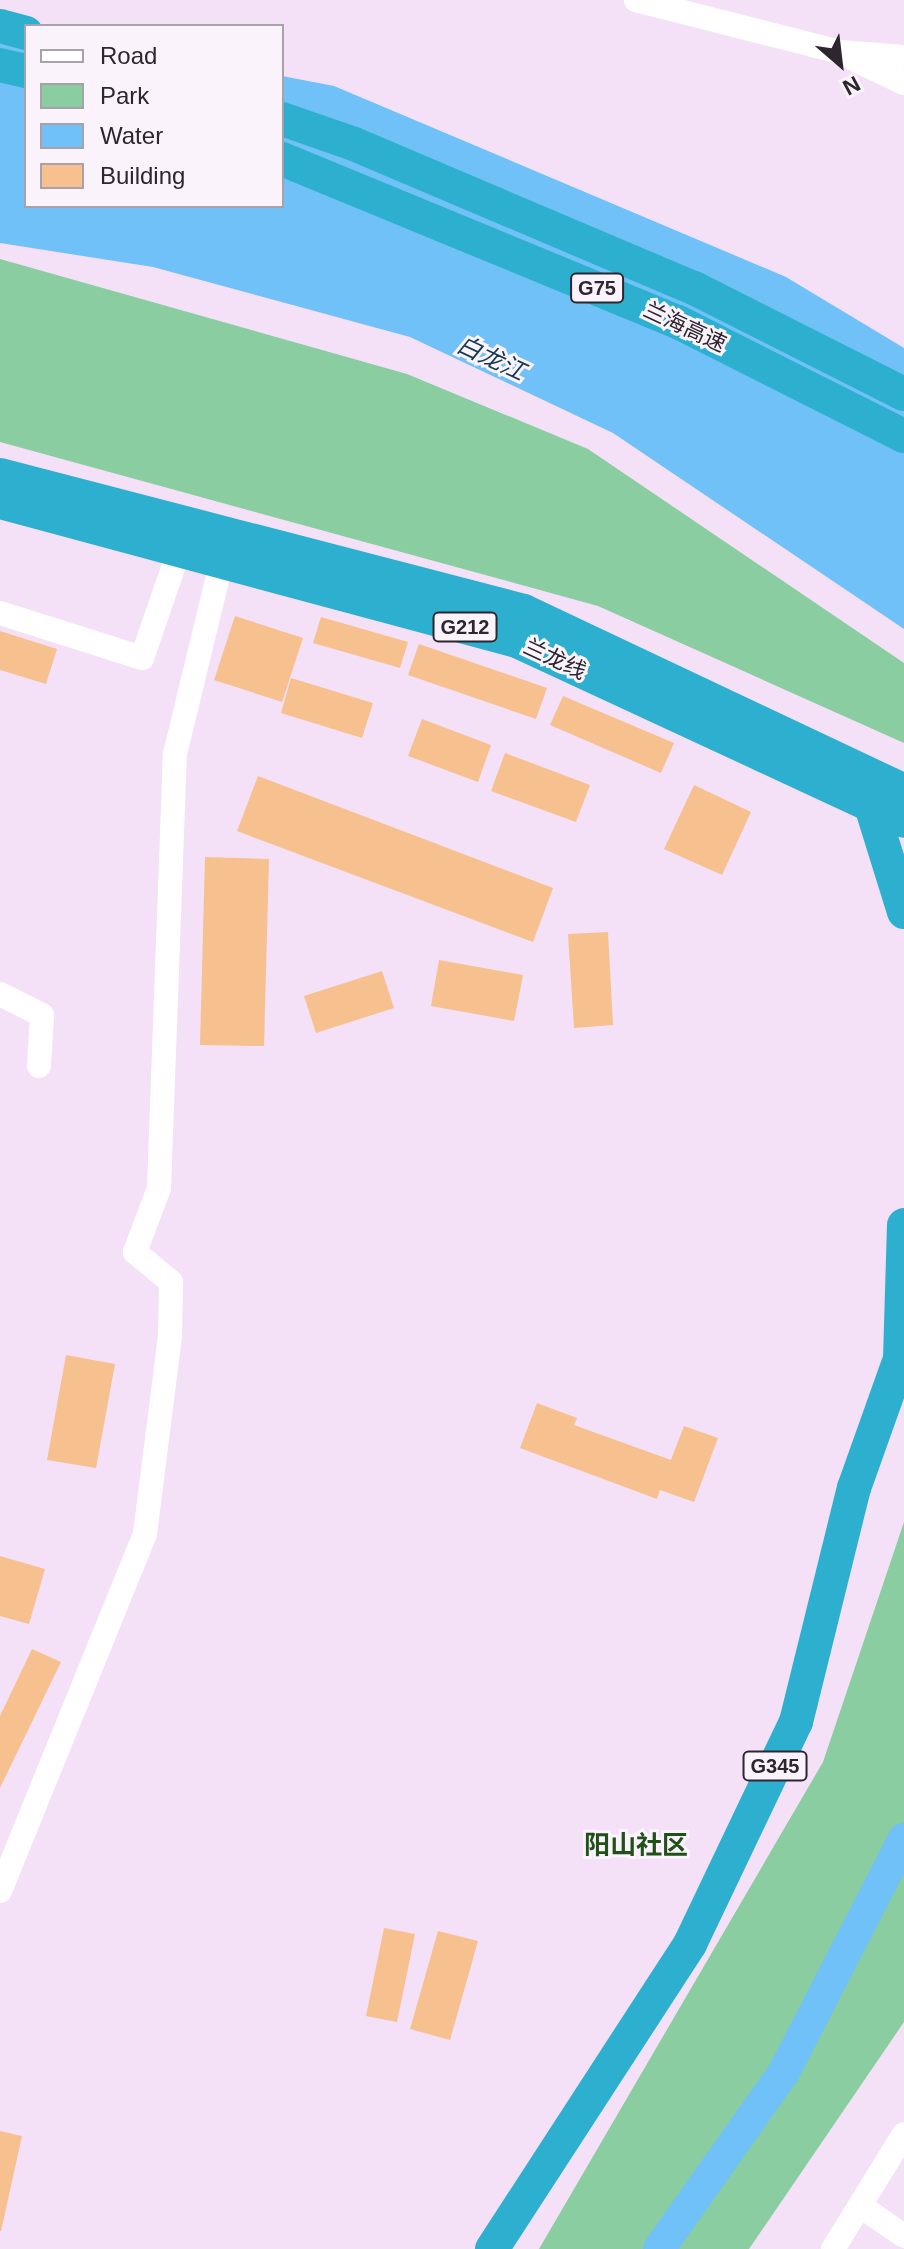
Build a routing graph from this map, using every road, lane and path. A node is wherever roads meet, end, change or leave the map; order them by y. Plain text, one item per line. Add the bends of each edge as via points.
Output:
1 (636, 0) edge
2 (0, 26) edge
3 (24, 32) edge
4 (840, 52) junction
5 (904, 57) edge
6 (0, 65) edge
7 (24, 71) edge
8 (904, 83) edge
9 (284, 120) edge
10 (284, 160) edge
11 (904, 394) edge
12 (904, 436) edge
13 (0, 475) edge
14 (0, 502) edge
15 (184, 537) junction
16 (225, 548) junction
17 (0, 613) edge
18 (885, 794) edge
19 (904, 821) edge
20 (904, 912) edge
21 (0, 994) edge
22 (39, 1066) dead end
23 (904, 1225) edge
24 (0, 1891) edge
25 (904, 2134) edge
26 (862, 2207) junction
27 (904, 2236) edge
28 (492, 2249) edge
29 (833, 2249) edge

1 - 4 street
2 - 3 highway
4 - 5 street
4 - 8 street
6 - 7 highway
9 - 11 highway, 兰海高速 / G75 via 354,144 694,288
10 - 12 highway, 兰海高速 / G75 via 678,322
13 - 15 highway, 兰龙线 / G212
14 - 15 highway, 兰龙线 / G212
15 - 16 highway, 兰龙线 / G212
15 - 17 street via 142,658
16 - 18 highway, 兰龙线 / G212 via 517,641
16 - 24 street via 175,754 159,1188 135,1252 171,1282 170,1335 145,1534
18 - 19 highway, 兰龙线 / G212
18 - 20 highway
21 - 22 street via 42,1015
23 - 28 highway, G345 via 900,1359 854,1488 796,1722 690,1944
25 - 26 street
26 - 27 street
26 - 29 street

